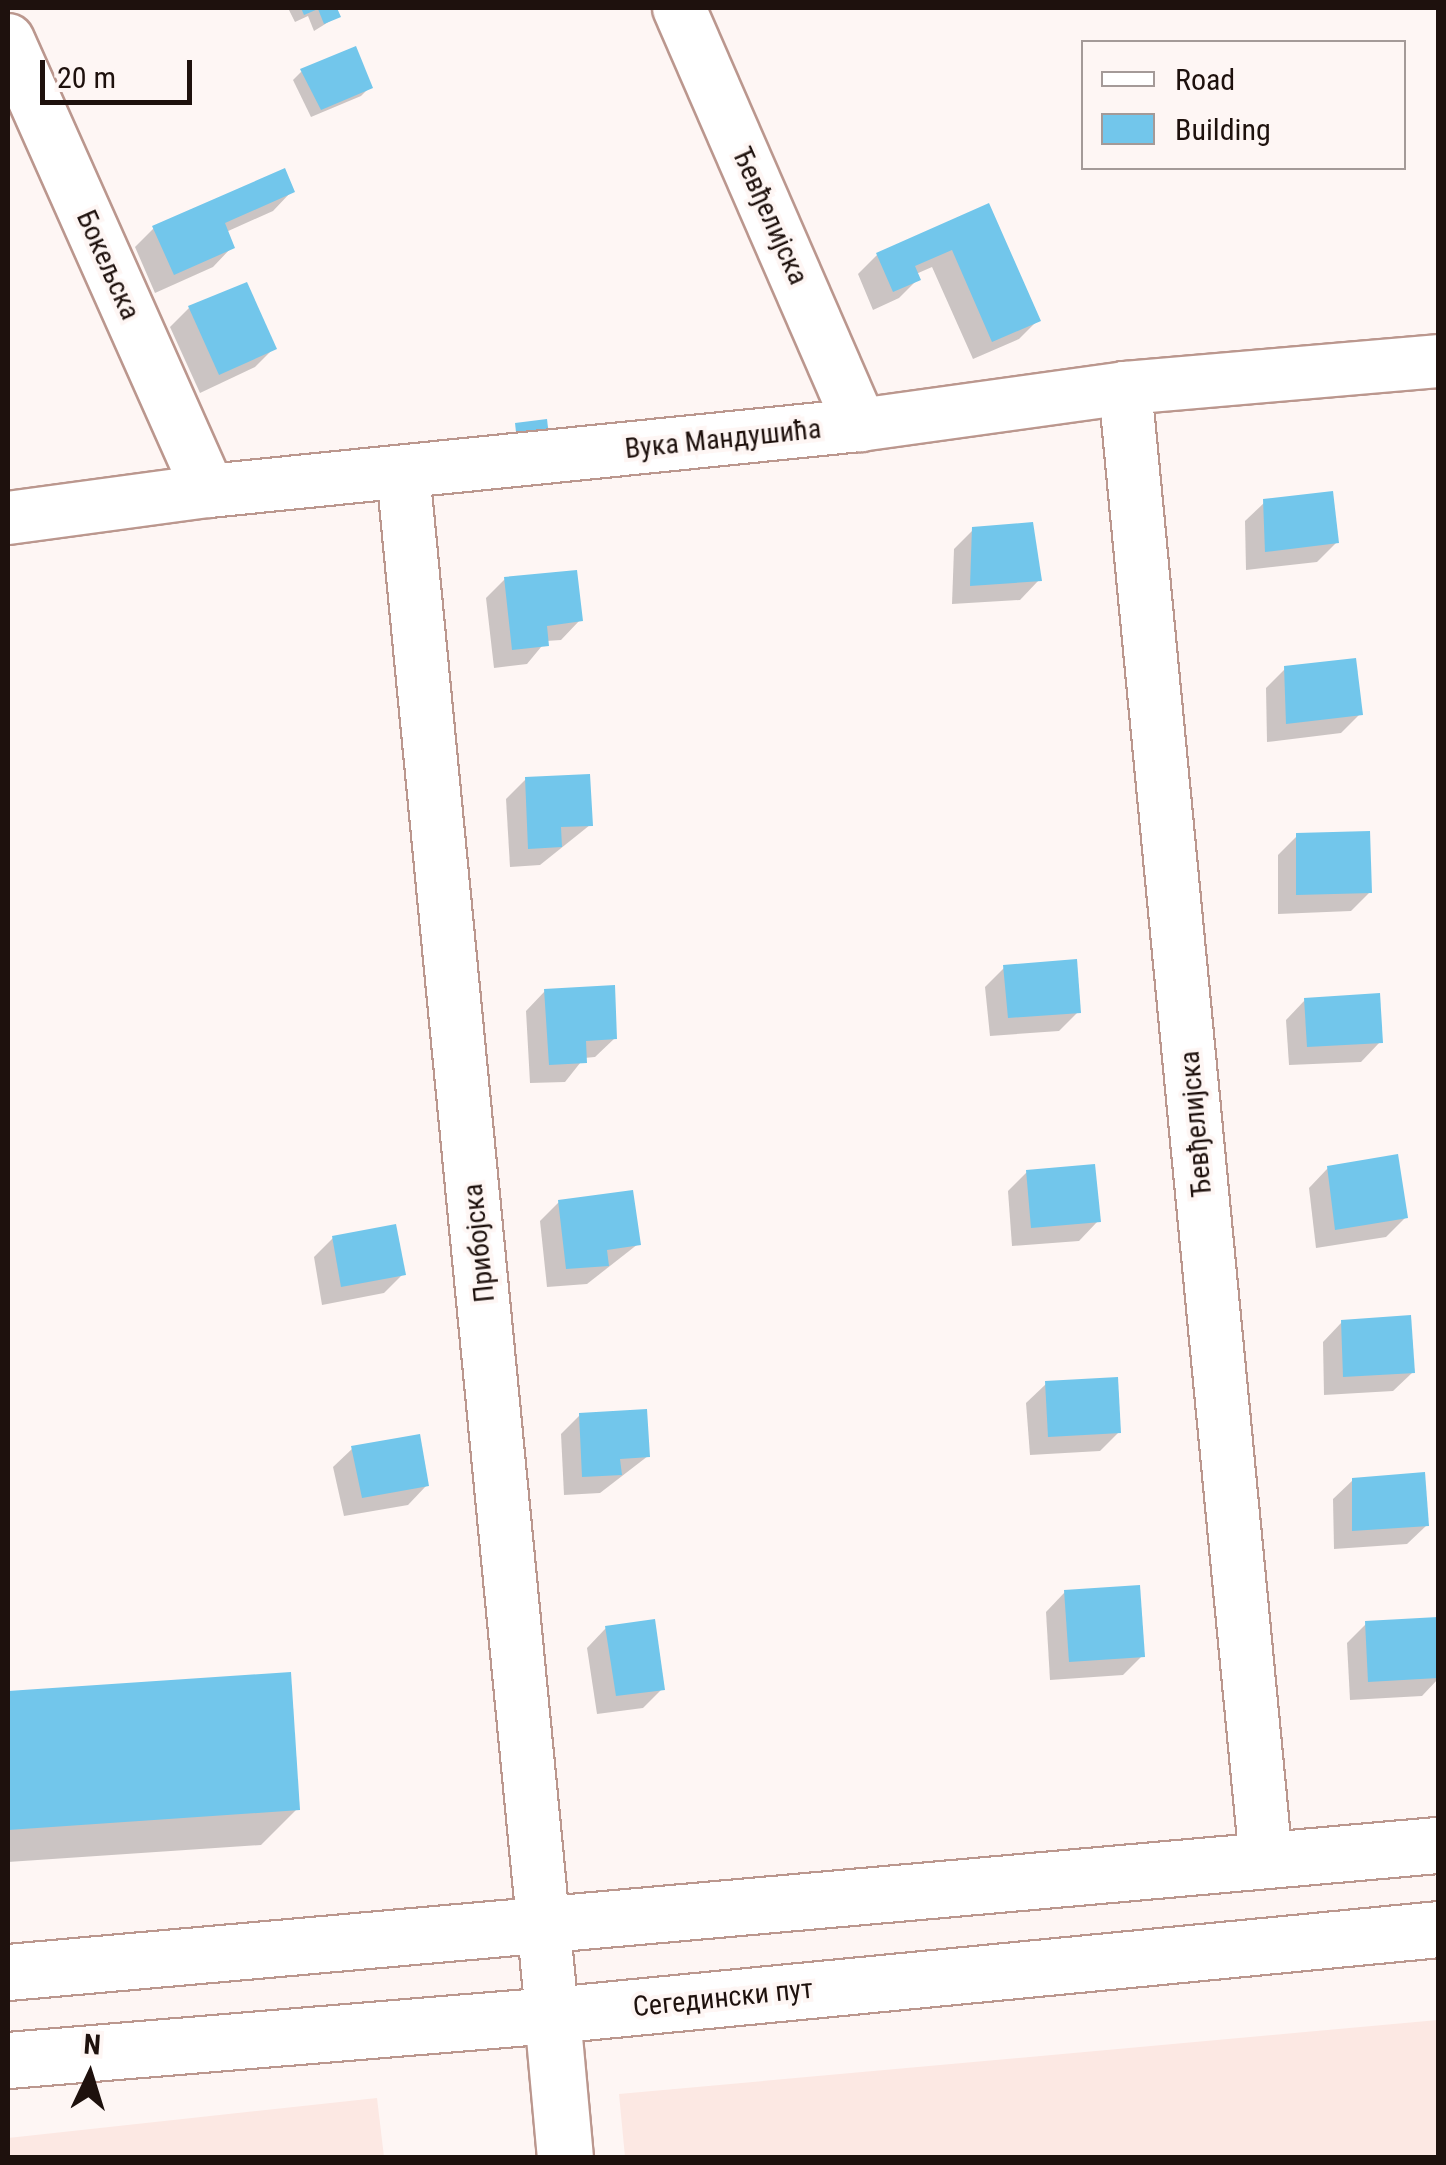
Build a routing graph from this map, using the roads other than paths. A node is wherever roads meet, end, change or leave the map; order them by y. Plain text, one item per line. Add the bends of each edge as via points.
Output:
1 (678, 8) edge
2 (8, 40) edge
3 (1438, 361) edge
4 (1126, 388) junction
5 (860, 425) junction
6 (403, 472) junction
7 (209, 491) junction
8 (8, 518) edge
9 (1438, 1845) edge
10 (1266, 1861) junction
11 (545, 1923) junction
12 (1438, 1929) edge
13 (8, 1972) edge
14 (552, 2014) junction
15 (8, 2060) edge
16 (564, 2158) edge

1 - 5 street, Ђевђелијска
2 - 7 street, Бокељска
3 - 4 street, Вука Мандушића
4 - 5 street, Вука Мандушића
4 - 10 street, Ђевђелијска
5 - 6 street, Вука Мандушића
6 - 7 street, Вука Мандушића
6 - 11 street, Прибојска
7 - 8 street, Вука Мандушића
9 - 10 main road
10 - 11 main road
11 - 13 main road
11 - 14 street, Прибојска
12 - 14 main road, Сегедински пут
14 - 15 main road, Сегедински пут
14 - 16 main road

